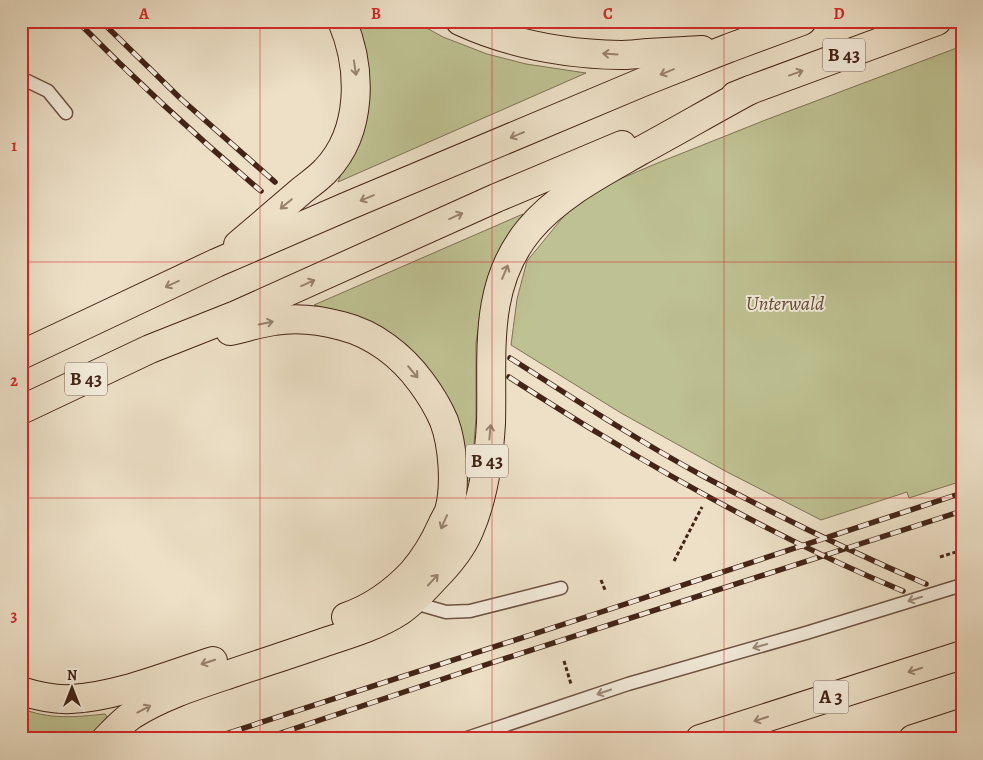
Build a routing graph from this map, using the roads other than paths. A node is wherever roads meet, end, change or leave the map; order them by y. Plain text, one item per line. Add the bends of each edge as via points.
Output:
1 (342, 21) edge
2 (460, 21) edge
3 (802, 21) edge
4 (937, 21) edge
5 (729, 48) junction
6 (21, 78) edge
7 (750, 90) junction
8 (66, 113) dead end
9 (216, 263) junction
10 (150, 349) junction
11 (21, 355) edge
12 (21, 410) edge
13 (962, 585) edge
14 (561, 588) dead end
15 (411, 602) junction
16 (962, 655) edge
17 (21, 691) edge
18 (962, 723) edge
19 (106, 739) edge
20 (464, 739) edge
21 (700, 739) edge
22 (913, 739) edge

1 -> 9 highway, B 43 via 353,53 356,77 350,128 341,150 326,170
5 -> 2 highway via 622,55 582,52 508,39
3 - 5 highway, B 43
7 -> 4 highway, B 43
5 -> 9 highway, B 43
6 - 8 lane via 48,91
10 -> 7 highway, B 43 via 236,315 496,198
15 -> 7 highway, B 43 via 452,558 468,534 478,508 491,425 492,333 496,303 503,276 529,230 550,208 577,189
9 -> 11 highway, B 43
10 - 12 highway, B 43
10 -> 17 highway, B 43 via 296,319 344,326 369,336 392,350 413,370 444,422 454,477 449,511 421,562 401,584 378,602 353,615 100,696 70,699
13 -> 20 lane via 628,684
14 - 15 lane via 470,612 446,612
19 -> 15 highway, B 43 via 131,716 161,700 350,634 385,619
16 -> 21 highway, A 3
18 - 22 highway

